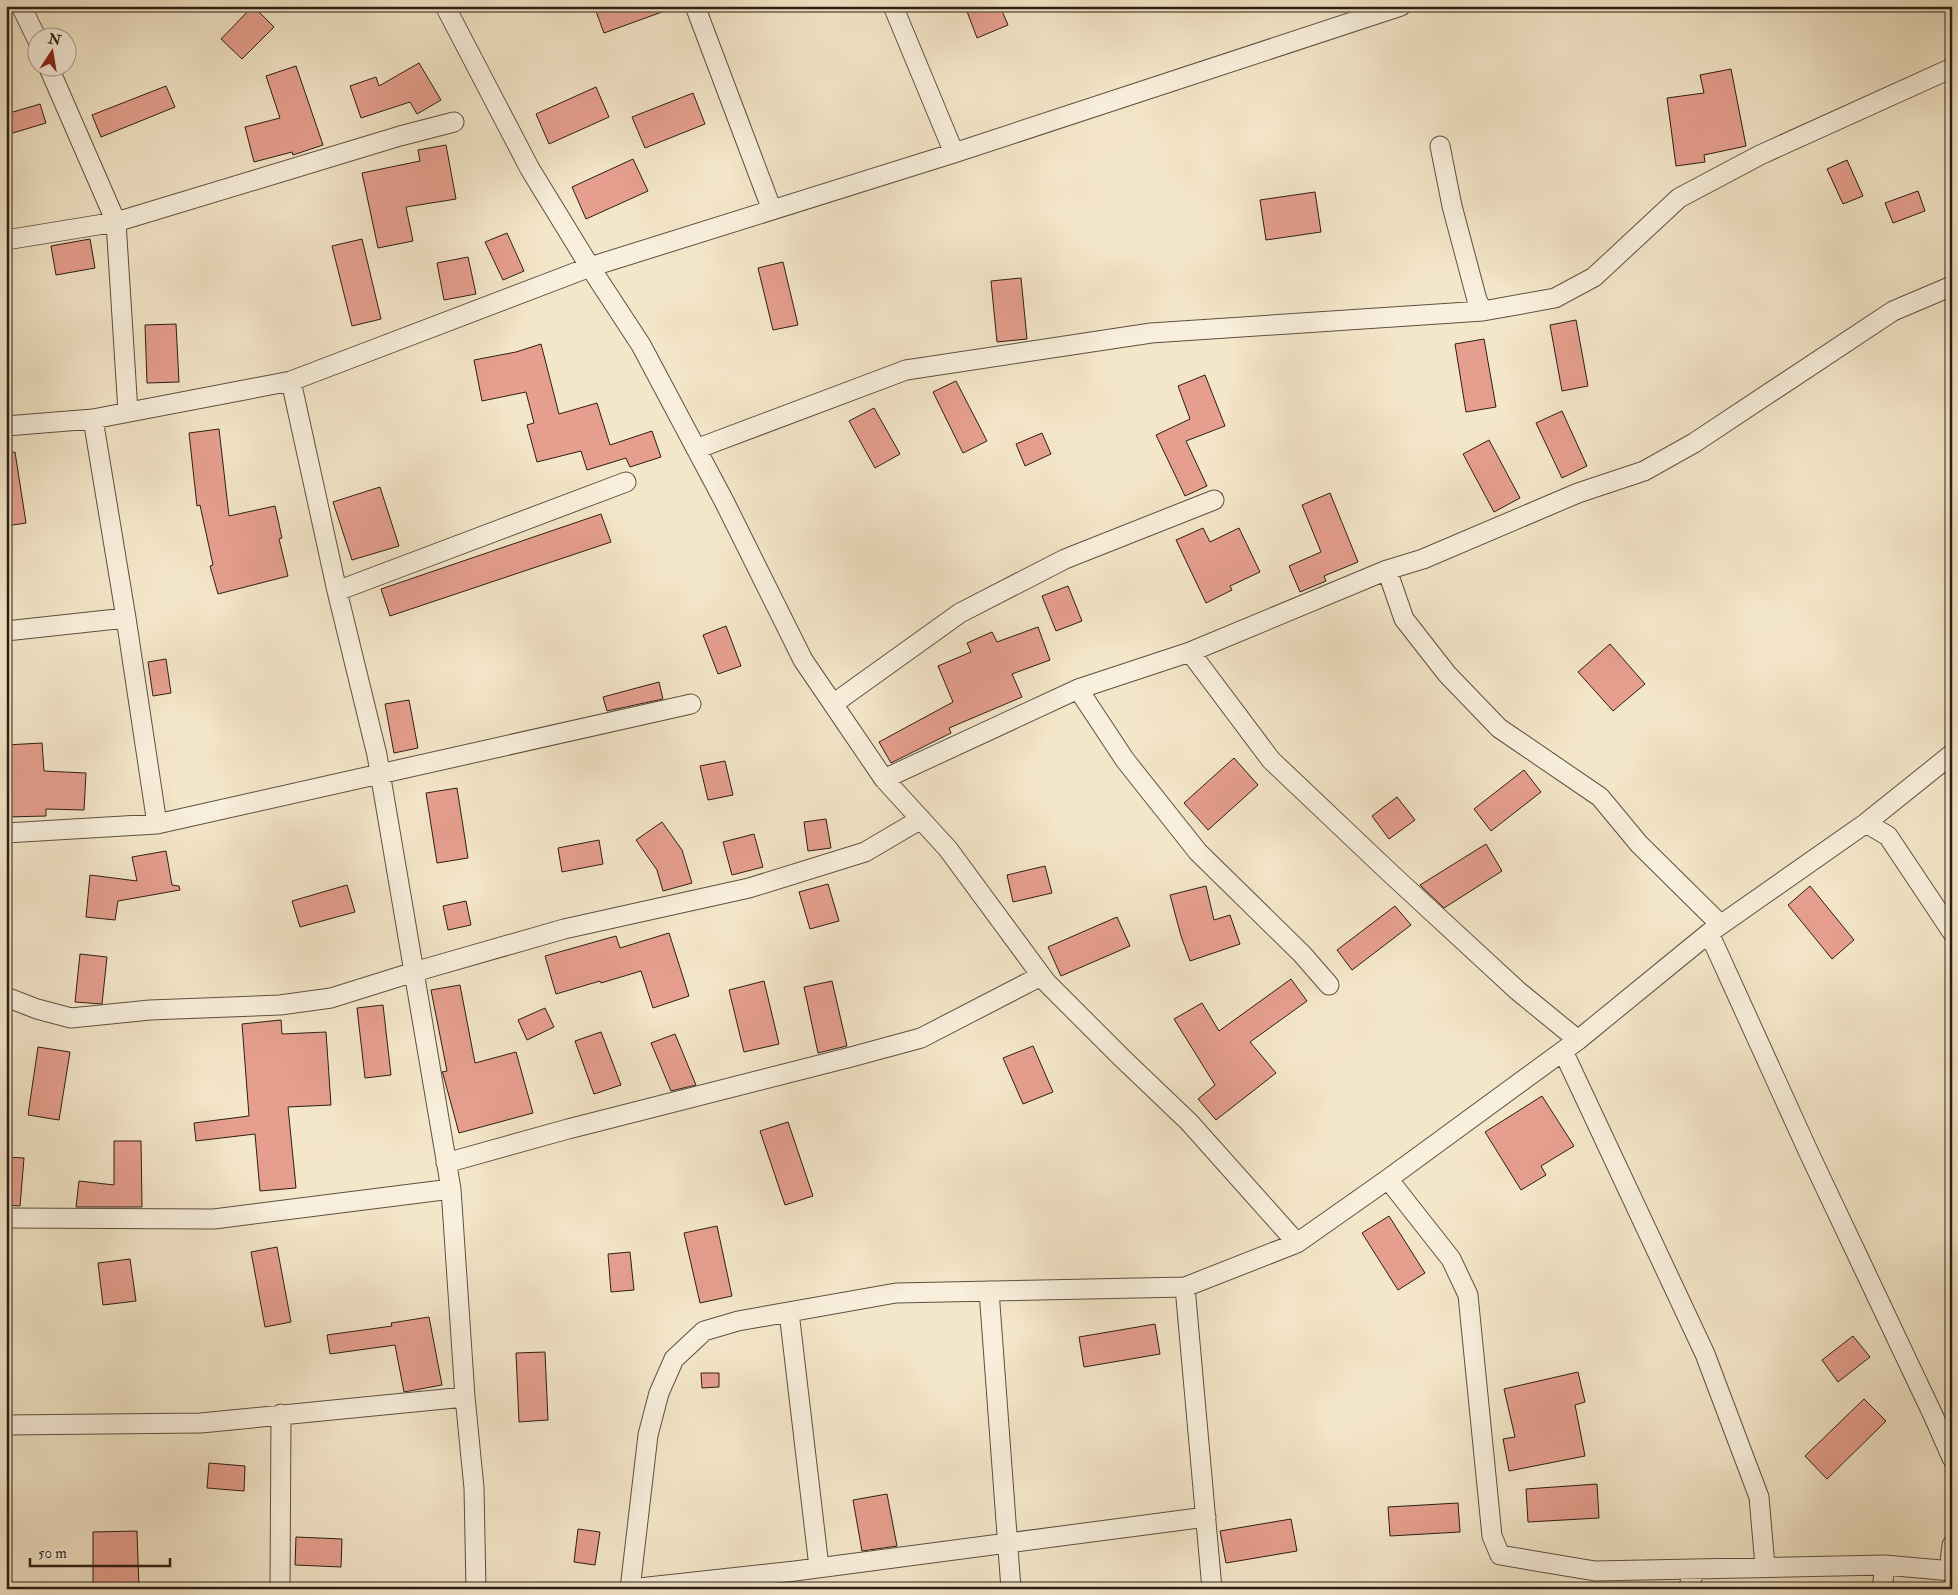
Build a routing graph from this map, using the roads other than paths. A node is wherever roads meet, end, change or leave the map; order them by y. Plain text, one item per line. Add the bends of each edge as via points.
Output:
1 (22, 6) edge
2 (445, 6) edge
3 (695, 6) edge
4 (893, 6) edge
5 (1401, 6) edge
6 (32, 28) edge
7 (1952, 68) edge
8 (53, 78) edge
9 (454, 122) dead end
10 (1440, 146) dead end
11 (954, 153) junction
12 (772, 210) junction
13 (116, 222) junction
14 (6, 240) edge
15 (590, 267) junction
16 (1952, 286) edge
17 (1483, 310) junction
18 (291, 382) junction
19 (128, 412) junction
20 (93, 419) junction
21 (6, 426) edge
22 (696, 448) junction
23 (626, 482) dead end
24 (1214, 500) dead end
25 (1387, 570) junction
26 (337, 591) junction
27 (126, 618) junction
28 (6, 630) edge
29 (1190, 652) junction
30 (1078, 689) junction
31 (691, 704) dead end
32 (833, 704) junction
33 (1952, 754) edge
34 (380, 775) junction
35 (884, 779) junction
36 (921, 819) junction
37 (1866, 823) junction
38 (158, 824) junction
39 (6, 833) edge
40 (1714, 928) junction
41 (1952, 932) edge
42 (414, 972) junction
43 (1041, 976) junction
44 (1329, 985) dead end
45 (6, 997) edge
46 (1571, 1045) junction
47 (446, 1163) junction
48 (1388, 1179) junction
49 (451, 1189) junction
50 (6, 1218) edge
51 (1297, 1243) junction
52 (1185, 1287) junction
53 (989, 1291) junction
54 (790, 1312) junction
55 (465, 1397) junction
56 (281, 1414) junction
57 (6, 1425) edge
58 (1952, 1458) edge
59 (1206, 1518) junction
60 (1007, 1543) junction
61 (1952, 1545) edge
62 (1885, 1565) junction
63 (1765, 1566) junction
64 (819, 1567) junction
65 (1695, 1569) junction
66 (1950, 1571) edge
67 (280, 1589) edge
68 (476, 1589) edge
69 (630, 1589) edge
70 (1011, 1589) edge
71 (1212, 1589) edge
72 (1688, 1589) edge
73 (1882, 1589) edge

1 - 6 street
2 - 15 street via 530,169
3 - 12 street
4 - 11 street
5 - 11 street
7 - 17 street via 1760,155 1679,198 1594,277 1555,298
8 - 13 street
9 - 13 street
10 - 17 street via 1476,300
11 - 12 street
12 - 15 street
13 - 14 street
13 - 19 street
15 - 18 street
15 - 22 street via 641,345
16 - 25 street via 1893,311 1694,443 1644,471 1578,493 1423,559
17 - 22 street via 1151,333 906,370
18 - 19 street
18 - 26 street
19 - 20 street
20 - 21 street
20 - 27 street
22 - 32 street via 803,660
23 - 26 street
24 - 32 street via 1065,559 960,613
25 - 29 street
25 - 40 street via 1404,619 1448,674 1500,728 1600,797
26 - 34 street
27 - 28 street
27 - 38 street
29 - 30 street
29 - 46 street via 1271,760 1518,991
30 - 35 street
30 - 44 street via 1125,760 1198,852 1302,954
31 - 34 street
32 - 35 street
33 - 37 street
34 - 38 street
34 - 42 street
35 - 36 street
36 - 42 street via 865,852 749,888 564,930
36 - 43 street via 948,849
37 - 40 street
37 - 41 street via 1888,836
38 - 39 street
40 - 46 street
40 - 58 street via 1809,1153
42 - 45 street via 331,998 280,1005 150,1010 71,1018
42 - 47 street
43 - 47 street via 921,1038
43 - 51 street via 1189,1122
46 - 48 street
46 - 63 street via 1705,1354 1759,1498
47 - 49 street
48 - 51 street
48 - 65 street via 1451,1259 1468,1295 1492,1536 1500,1555 1595,1571
49 - 50 street via 214,1219
49 - 55 street
51 - 52 street
52 - 53 street
52 - 59 street
53 - 54 street via 896,1293
53 - 60 street
54 - 64 street
54 - 69 street via 704,1331 674,1359 648,1434
55 - 56 street
55 - 68 street via 474,1488
56 - 57 street via 201,1423
56 - 67 street
59 - 60 street
59 - 71 street
60 - 64 street
60 - 70 street
61 - 66 street
62 - 63 street
62 - 66 street
62 - 73 street
63 - 65 street
64 - 69 street
65 - 72 street

